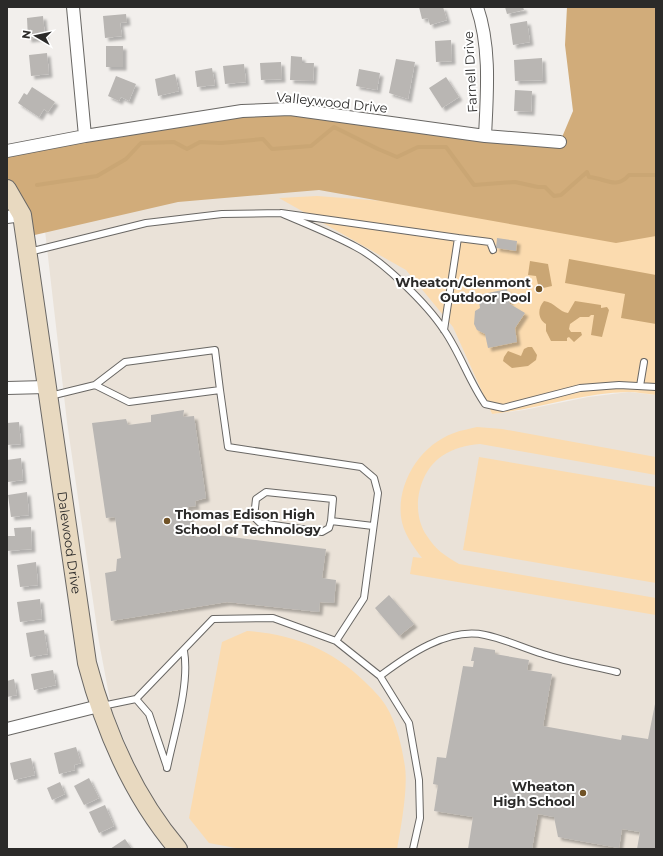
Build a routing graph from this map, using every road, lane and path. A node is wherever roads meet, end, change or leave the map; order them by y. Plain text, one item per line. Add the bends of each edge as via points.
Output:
1 (73, 7) edge
2 (477, 7) edge
3 (85, 136) junction
4 (485, 136) junction
5 (560, 142) dead end
6 (7, 151) edge
7 (7, 188) edge
8 (7, 198) edge
9 (281, 213) junction
10 (15, 216) edge
11 (458, 238) junction
12 (493, 250) dead end
13 (28, 253) junction
14 (444, 330) junction
15 (644, 362) dead end
16 (95, 385) junction
17 (640, 386) junction
18 (656, 387) edge
19 (7, 388) edge
20 (220, 390) junction
21 (48, 391) junction
22 (331, 521) junction
23 (374, 526) junction
24 (336, 641) junction
25 (184, 651) junction
26 (617, 672) dead end
27 (380, 676) junction
28 (136, 699) junction
29 (99, 706) junction
30 (7, 730) edge
31 (178, 849) edge
32 (413, 849) edge

1 - 3 street
2 - 4 street, Farnell Drive via 485,41
3 - 4 street, Valleywood Drive via 242,110 290,109
3 - 6 street, Valleywood Drive
4 - 5 street, Valleywood Drive
7 - 10 street, Dalewood Drive
8 - 10 street
9 - 11 lane
9 - 13 lane via 222,214 146,223
9 - 14 lane via 358,247 414,294
10 - 13 street, Dalewood Drive
11 - 12 lane via 490,242
11 - 14 lane
13 - 21 street, Dalewood Drive
14 - 17 lane via 485,404 503,408 580,388
15 - 17 lane
16 - 20 lane via 129,402
16 - 20 lane via 125,362 215,350
16 - 21 lane
17 - 18 lane
19 - 21 street
20 - 23 lane via 228,447 361,467 374,478 378,493
21 - 29 street, Dalewood Drive via 86,658
22 - 22 lane via 329,528 322,532 260,523 254,516 256,499 266,492 333,499
22 - 23 lane
23 - 24 lane via 364,598
24 - 25 lane via 274,618 213,619
24 - 27 lane
25 - 28 lane
25 - 28 lane via 186,664 183,688 167,768 149,714
26 - 27 lane via 561,660 507,640 472,633 430,643
27 - 32 lane via 409,723 419,780 420,818
28 - 29 lane
29 - 30 street
29 - 31 street, Dalewood Drive via 123,766 163,832

